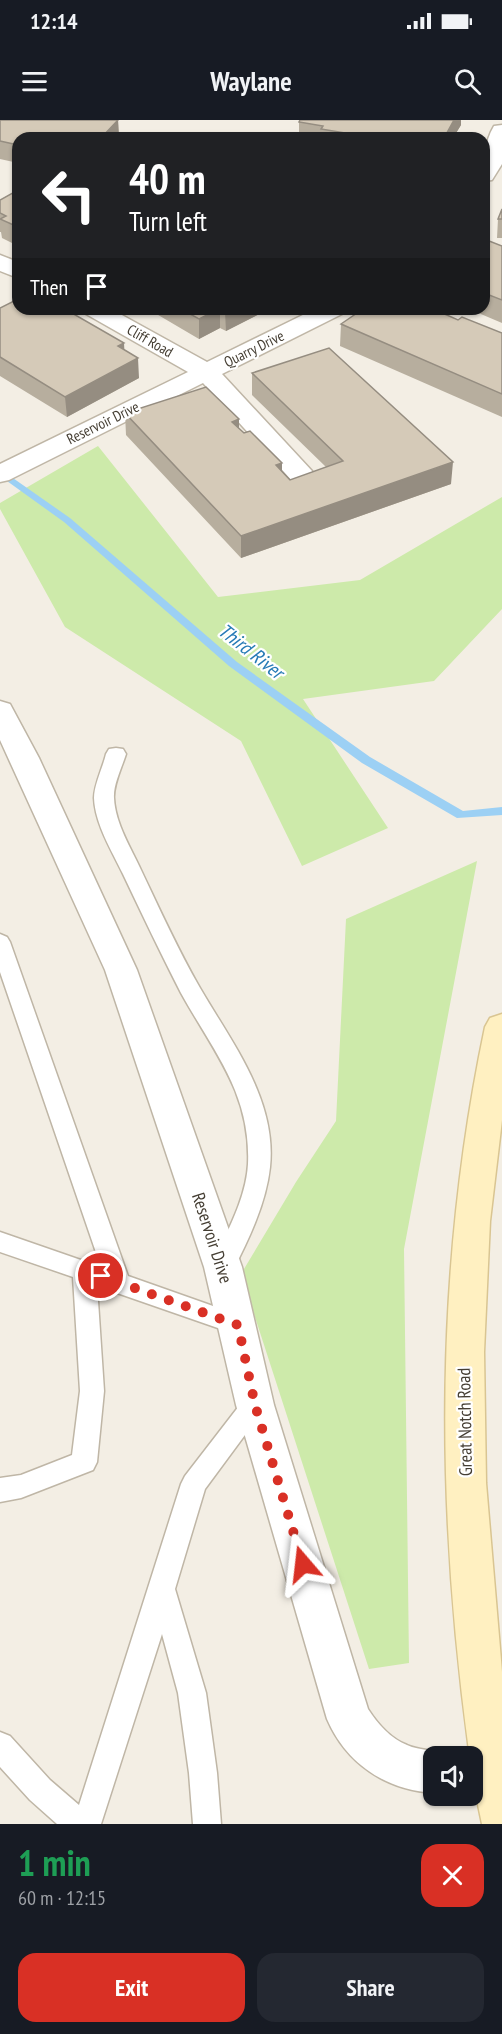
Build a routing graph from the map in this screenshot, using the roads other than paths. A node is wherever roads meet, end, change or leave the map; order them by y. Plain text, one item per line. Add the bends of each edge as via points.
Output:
1 (502, 131) edge
2 (490, 166) edge
3 (105, 315) edge
4 (322, 315) edge
5 (206, 372) junction
6 (0, 474) edge
7 (303, 477) edge
8 (0, 711) edge
9 (116, 754) dead end
10 (0, 942) edge
11 (502, 1027) edge
12 (0, 1242) edge
13 (223, 1267) junction
14 (84, 1270) junction
15 (118, 1282) junction
16 (238, 1325) junction
17 (255, 1405) junction
18 (0, 1490) edge
19 (162, 1588) junction
20 (0, 1746) edge
21 (482, 1746) edge
22 (483, 1769) edge
23 (423, 1771) edge
24 (502, 1818) edge
25 (79, 1824) edge
26 (87, 1824) edge
27 (207, 1824) edge

1 - 2 street
3 - 5 street, Cliff Road
4 - 5 street, Quarry Drive
5 - 6 street, Reservoir Drive
5 - 7 street, Cliff Road
8 - 13 street, Reservoir Drive via 121,970
9 - 13 lane via 104,797 111,827 172,955 236,1068 249,1096 258,1133 259,1166 253,1198
10 - 15 lane
11 - 21 street, Great Notch Road via 480,1142 464,1349 465,1476
12 - 14 lane
13 - 16 street, Reservoir Drive
14 - 15 lane
14 - 18 lane via 92,1391 84,1462
15 - 16 lane
16 - 17 street, Reservoir Drive
17 - 19 lane via 194,1484
17 - 23 street, Reservoir Drive via 350,1719 373,1750 395,1764
19 - 26 lane
19 - 27 lane via 192,1693
20 - 25 lane via 40,1790
22 - 24 street, Great Notch Road

